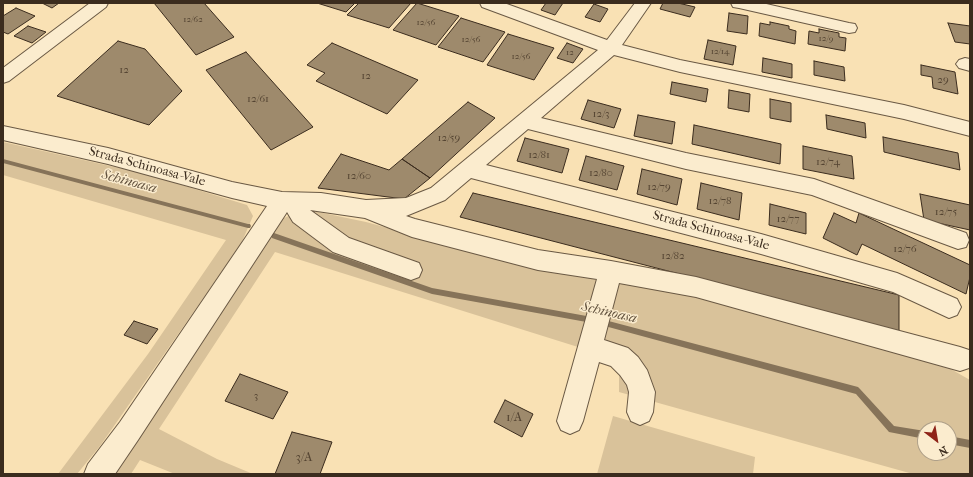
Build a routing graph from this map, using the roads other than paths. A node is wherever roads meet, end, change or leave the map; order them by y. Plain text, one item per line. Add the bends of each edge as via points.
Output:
1 (100, 3) edge
2 (488, 3) edge
3 (643, 3) edge
4 (740, 3) edge
5 (849, 28) dead end
6 (611, 48) junction
7 (3, 77) edge
8 (525, 121) junction
9 (970, 129) edge
10 (3, 133) edge
11 (468, 169) junction
12 (286, 201) junction
13 (366, 209) junction
14 (958, 240) dead end
15 (411, 270) dead end
16 (611, 271) junction
17 (949, 307) dead end
18 (593, 341) junction
19 (960, 359) dead end
20 (640, 412) dead end
21 (570, 421) dead end
22 (98, 474) edge

1 - 7 street
2 - 6 street
3 - 6 street, Strada Schinoasa-Vale
4 - 5 street
6 - 8 street, Strada Schinoasa-Vale
6 - 9 street via 680,66 904,112
8 - 11 street, Strada Schinoasa-Vale
8 - 14 street via 686,161 814,187
10 - 12 street, Strada Schinoasa-Vale via 108,156 232,190
11 - 13 street, Strada Schinoasa-Vale via 438,194 407,207
11 - 17 street, Strada Schinoasa-Vale via 776,248 897,283
12 - 13 street, Strada Schinoasa-Vale via 321,202
12 - 15 street via 301,216 341,245
12 - 22 street
13 - 16 street, Strada Schinoasa-Vale via 418,230 538,260
16 - 18 street
16 - 19 street, Strada Schinoasa-Vale via 696,288
18 - 20 street via 619,357 638,379 642,392
18 - 21 street

